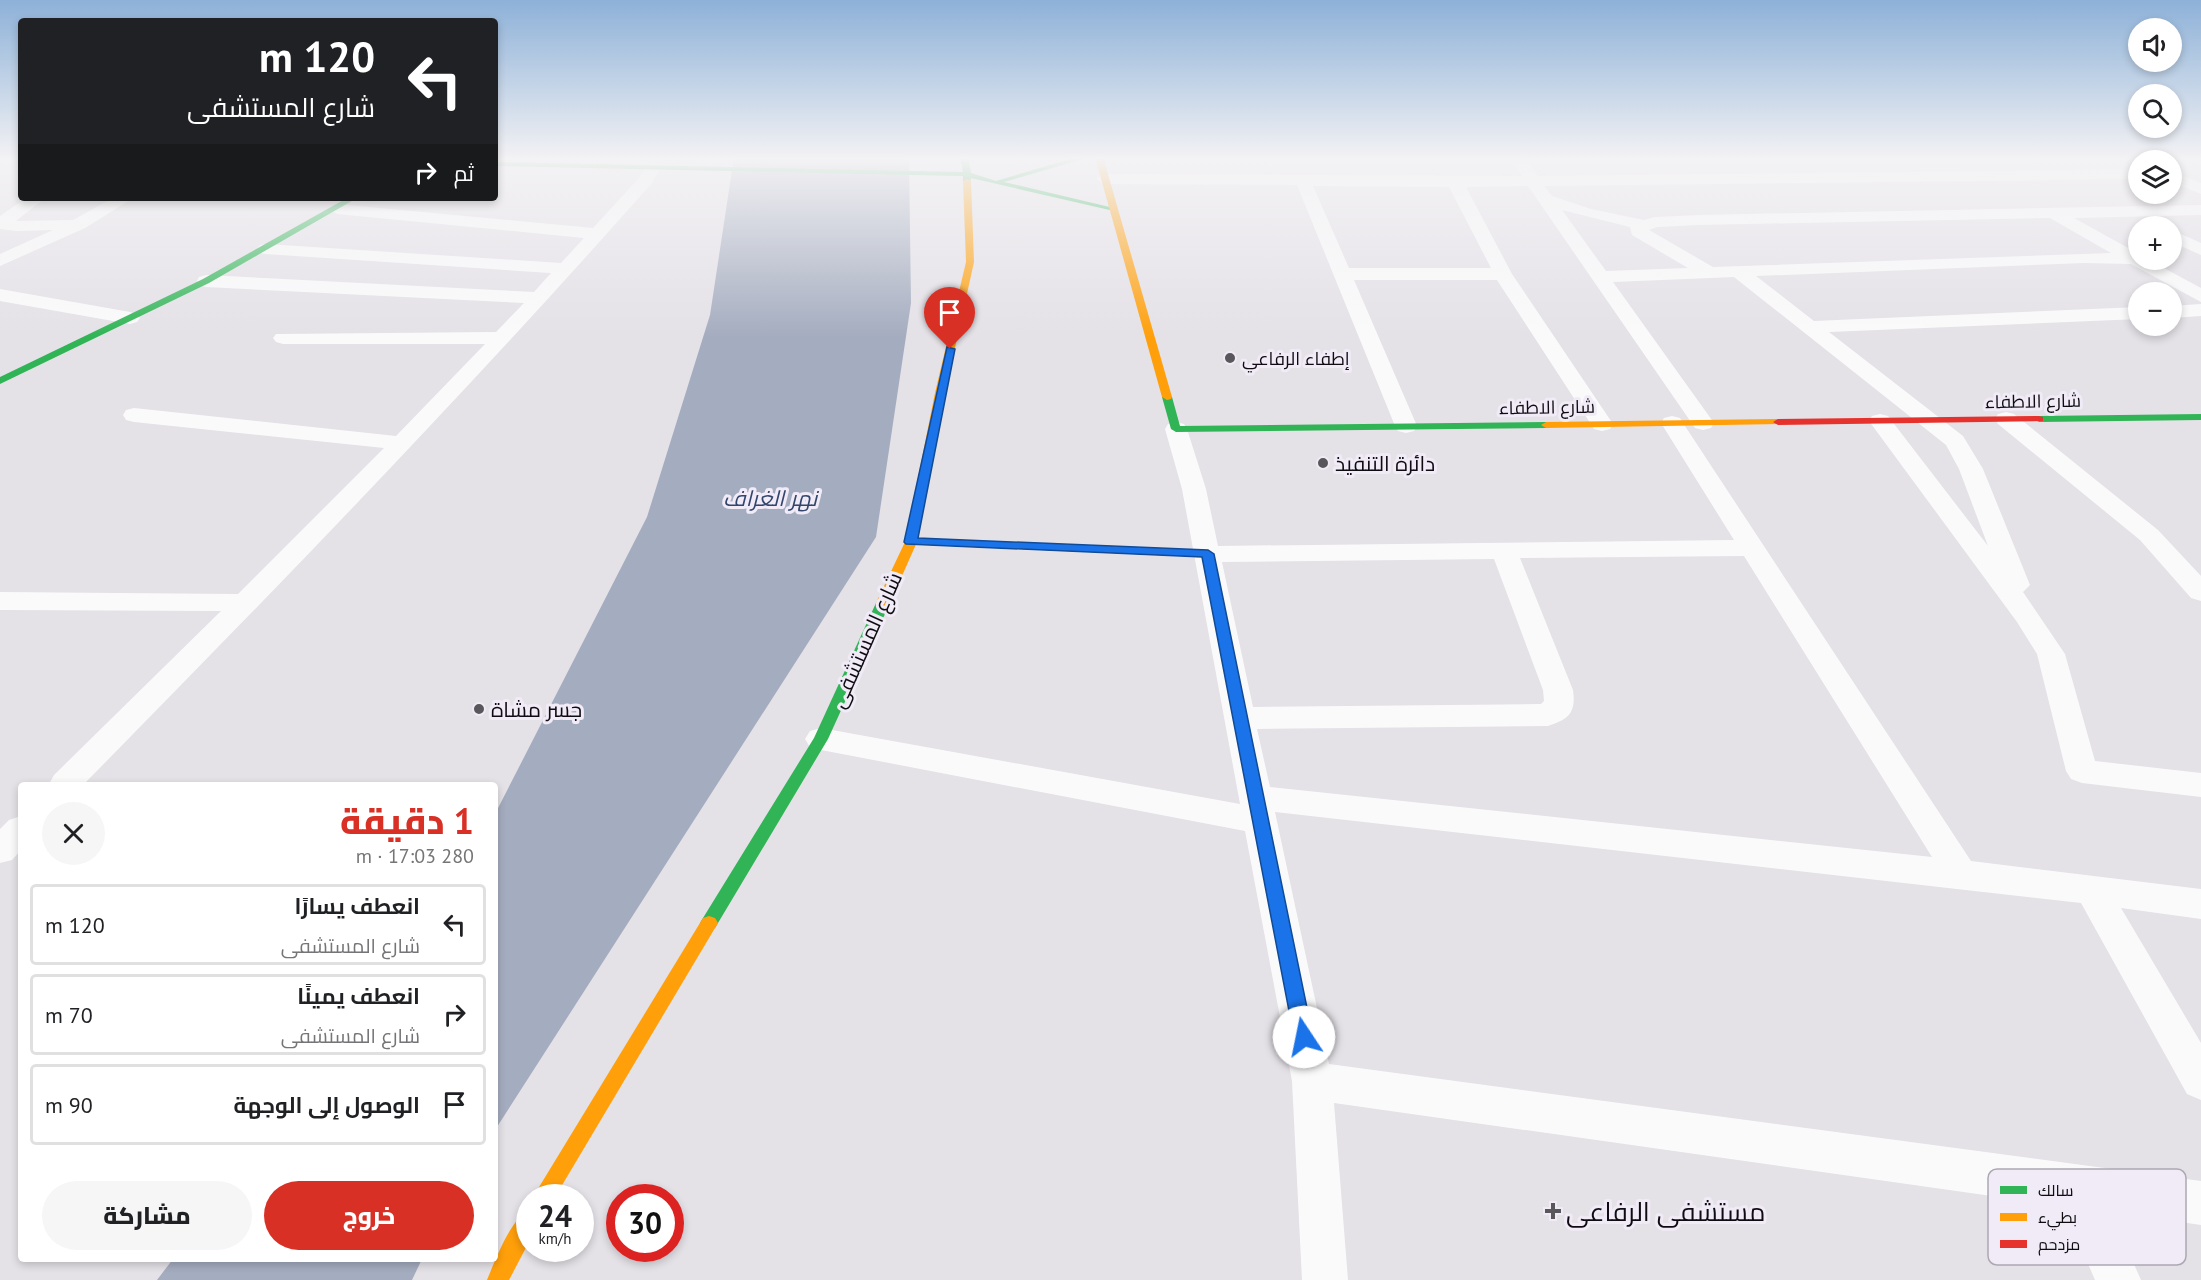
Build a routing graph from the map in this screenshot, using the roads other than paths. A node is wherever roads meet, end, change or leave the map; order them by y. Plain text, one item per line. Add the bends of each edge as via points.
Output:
1 (92, 217) edge
2 (323, 217) edge
3 (418, 217) edge
4 (613, 217) edge
5 (968, 217) edge
6 (1116, 217) edge
7 (1318, 217) edge
8 (1473, 217) edge
9 (1558, 217) edge
10 (1604, 217) edge
11 (1864, 217) edge
12 (2060, 217) edge
13 (1, 224) edge
14 (79, 224) junction
15 (1642, 225) junction
16 (598, 234) junction
17 (2182, 240) edge
18 (266, 249) junction
19 (2201, 250) edge
20 (2128, 254) edge
21 (2182, 258) dead end
22 (2201, 258) edge
23 (2128, 259) edge
24 (0, 261) edge
25 (567, 269) junction
26 (2157, 270) edge
27 (1739, 272) junction
28 (1710, 273) junction
29 (1342, 274) junction
30 (1503, 274) junction
31 (1601, 278) junction
32 (206, 281) junction
33 (0, 295) edge
34 (2201, 296) edge
35 (539, 298) junction
36 (2201, 310) edge
37 (2182, 311) edge
38 (2128, 313) edge
39 (130, 318) junction
40 (1809, 327) junction
41 (283, 338) dead end
42 (500, 338) junction
43 (0, 381) edge
44 (134, 415) dead end
45 (2201, 417) edge
46 (2006, 419) junction
47 (1928, 420) junction
48 (1880, 421) junction
49 (1672, 423) junction
50 (1703, 423) junction
51 (1602, 424) junction
52 (1406, 426) junction
53 (1176, 429) junction
54 (399, 443) junction
55 (911, 542) junction
56 (1752, 548) junction
57 (1504, 551) junction
58 (1208, 554) junction
59 (2201, 592) edge
60 (0, 601) edge
61 (246, 603) junction
62 (2028, 616) junction
63 (1241, 718) junction
64 (821, 739) junction
65 (67, 782) edge
66 (2201, 785) edge
67 (1259, 810) junction
68 (18, 832) edge
69 (0, 850) edge
70 (1961, 874) junction
71 (2092, 890) junction
72 (2201, 904) edge
73 (1312, 1081) junction
74 (2201, 1081) edge
75 (1988, 1174) edge
76 (551, 1184) edge
77 (2186, 1201) edge
78 (2201, 1203) edge
79 (516, 1241) edge
80 (2111, 1265) edge
81 (498, 1280) edge
82 (1325, 1280) edge
83 (2118, 1280) edge

1 - 14 street
2 - 18 street
3 - 16 street
4 - 16 street
5 - 55 street, شارع المستشفى via 970,262
6 - 53 street
7 - 29 street
8 - 30 street
9 - 31 street
10 - 15 street
11 - 15 street
12 - 20 street
13 - 14 street
14 - 24 street
15 - 28 street via 1638,231 1644,236
16 - 25 street
17 - 19 street
18 - 25 street
18 - 32 street
21 - 22 street
23 - 27 street
25 - 35 street
26 - 34 street
27 - 28 street
27 - 40 street
28 - 31 street
29 - 30 street
29 - 52 street
30 - 51 street
31 - 50 street
32 - 35 street
32 - 39 street
33 - 39 street
35 - 42 street
36 - 37 street
38 - 40 street
39 - 43 street
40 - 47 street
41 - 42 street
42 - 54 street
44 - 54 street
45 - 46 street, شارع الاطفاء
46 - 47 street, شارع الاطفاء
46 - 59 street via 2149,535
47 - 48 street, شارع الاطفاء
47 - 62 street via 1955,441 1971,469
48 - 50 street, شارع الاطفاء
48 - 62 street
49 - 50 street, شارع الاطفاء
49 - 51 street, شارع الاطفاء
49 - 56 street
51 - 52 street, شارع الاطفاء
52 - 53 street, شارع الاطفاء
53 - 58 street
54 - 61 street
55 - 58 lane
55 - 64 street, شارع المستشفى
56 - 57 street
56 - 70 street
57 - 58 street
57 - 63 street via 1558,690 1560,705 1548,716
58 - 63 street
60 - 61 street
61 - 65 street
62 - 66 street via 2051,654 2082,771
63 - 67 street
64 - 67 street
64 - 76 street, شارع المستشفى
67 - 70 street
67 - 73 street
68 - 69 street
70 - 71 street
71 - 72 street
71 - 74 street
73 - 75 street
73 - 82 street
77 - 78 street
79 - 81 street
80 - 83 street

